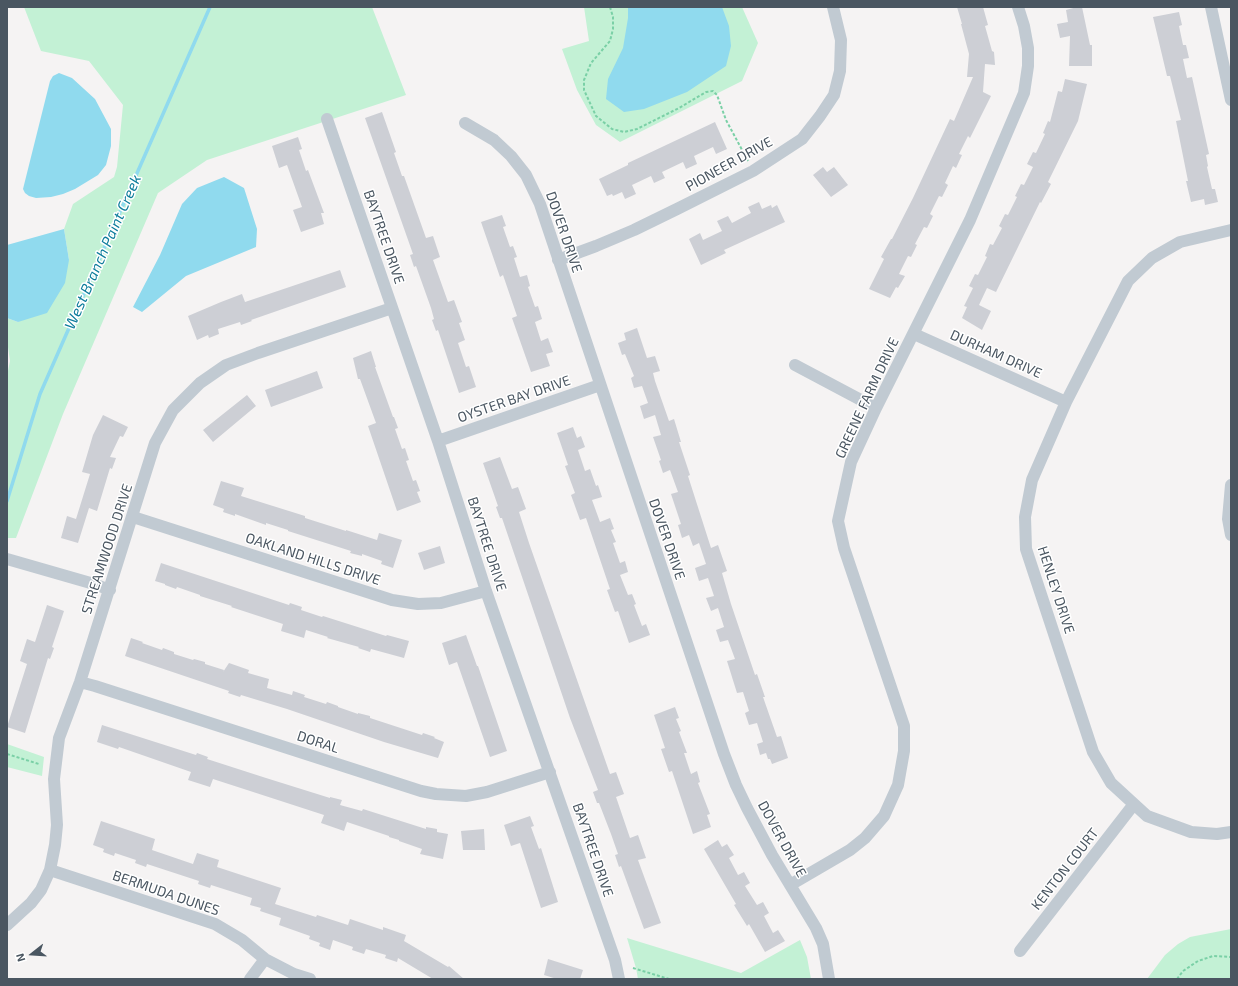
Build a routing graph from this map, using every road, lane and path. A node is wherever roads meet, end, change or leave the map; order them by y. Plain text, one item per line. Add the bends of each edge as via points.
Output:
1 (610, 7) edge
2 (833, 7) edge
3 (1018, 7) edge
4 (1211, 7) edge
5 (1231, 97) edge
6 (327, 119) dead end
7 (465, 123) dead end
8 (753, 171) junction
9 (1231, 230) edge
10 (558, 260) junction
11 (392, 308) junction
12 (914, 334) junction
13 (795, 365) dead end
14 (600, 385) junction
15 (1066, 402) junction
16 (876, 408) junction
17 (438, 441) junction
18 (1231, 485) edge
19 (133, 517) junction
20 (1231, 535) edge
21 (7, 559) edge
22 (110, 590) junction
23 (486, 591) junction
24 (80, 682) junction
25 (7, 754) edge
26 (39, 764) dead end
27 (550, 772) junction
28 (1134, 804) junction
29 (1231, 832) edge
30 (50, 870) junction
31 (790, 885) junction
32 (7, 924) edge
33 (1020, 951) dead end
34 (1231, 957) edge
35 (265, 959) junction
36 (633, 968) dead end
37 (250, 979) edge
38 (310, 979) edge
39 (619, 979) edge
40 (669, 979) edge
41 (829, 979) edge
42 (1177, 979) edge

1 - 8 path via 613,17 610,41 591,63 584,80 584,90 596,116 612,129 624,132 679,108 706,92 713,91
2 - 8 street, PIONEER DRIVE via 841,40 840,71 834,96 802,139
3 - 12 street, GREENE FARM DRIVE via 1028,48 1024,93 970,220
4 - 5 street
6 - 11 street, BAYTREE DRIVE
7 - 10 street, DOVER DRIVE via 494,140 526,175 540,204
8 - 10 street, PIONEER DRIVE via 634,230
9 - 15 street, HENLEY DRIVE via 1180,242 1152,258 1128,281
10 - 14 street, DOVER DRIVE
11 - 17 street, BAYTREE DRIVE
11 - 19 street, STREAMWOOD DRIVE via 233,362 200,383 173,410 156,443
12 - 15 street, DURHAM DRIVE
12 - 16 street, GREENE FARM DRIVE
13 - 16 street
14 - 17 street, OYSTER BAY DRIVE
14 - 31 street, DOVER DRIVE via 724,754 736,785
15 - 28 street, HENLEY DRIVE via 1032,480 1025,517 1026,549 1093,752 1111,783
16 - 31 street, GREENE FARM DRIVE via 851,462 838,521 844,548 904,726 904,751 898,785 884,816 865,838 850,850
17 - 23 street, BAYTREE DRIVE
18 - 20 street via 1228,519
19 - 22 street, STREAMWOOD DRIVE
19 - 23 street, OAKLAND HILLS DRIVE via 392,600 418,604 441,603
21 - 22 street
22 - 24 street, STREAMWOOD DRIVE
23 - 27 street, BAYTREE DRIVE
24 - 27 street, DORAL via 436,794 466,796 487,792
24 - 30 street, STREAMWOOD DRIVE via 60,738 54,779 57,825
25 - 26 path
27 - 39 street, BAYTREE DRIVE via 615,960
28 - 29 street, HENLEY DRIVE via 1147,816 1191,832
28 - 33 street, KENTON COURT
30 - 32 street, STREAMWOOD DRIVE via 41,890 31,903
30 - 35 street, BERMUDA DUNES via 215,924 242,940
31 - 41 street, DOVER DRIVE via 823,944
34 - 42 path via 1213,956 1198,961 1183,971
35 - 37 street
35 - 38 street, BERMUDA DUNES
36 - 40 path

